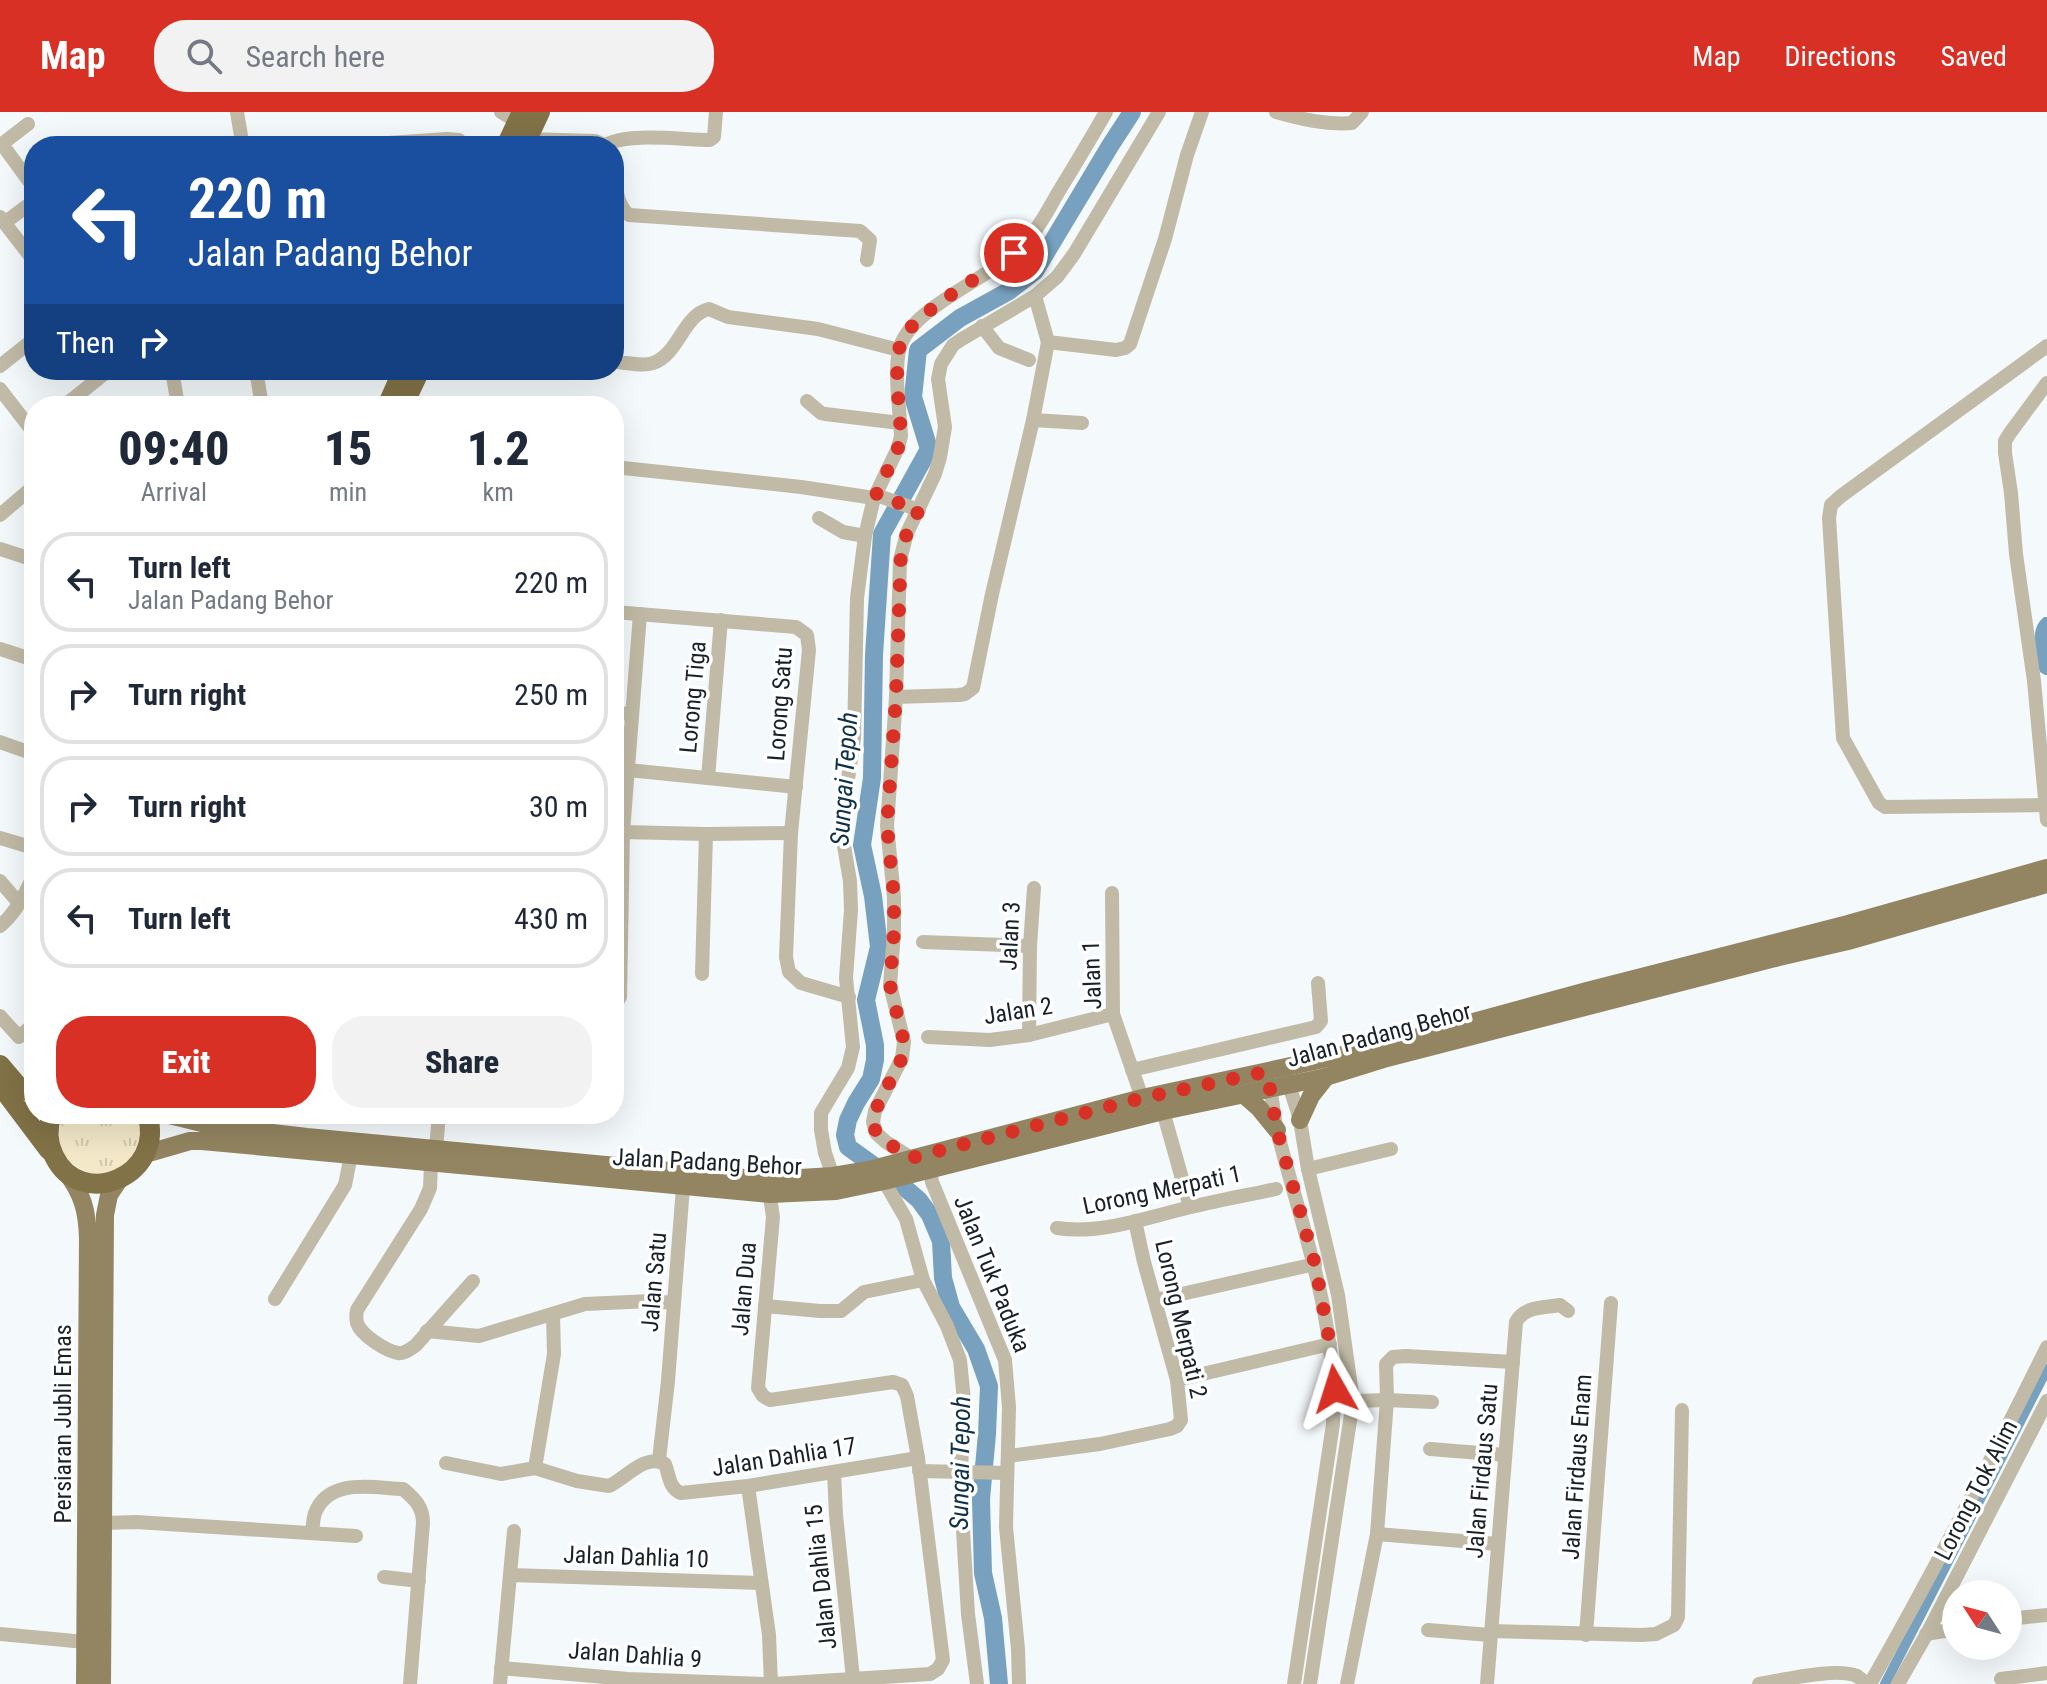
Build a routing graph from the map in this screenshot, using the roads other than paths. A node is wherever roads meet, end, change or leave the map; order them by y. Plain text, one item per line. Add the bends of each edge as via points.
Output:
1 (237, 112) edge
2 (540, 112) edge
3 (716, 112) edge
4 (1106, 112) edge
5 (1159, 112) edge
6 (1202, 112) edge
7 (1276, 112) edge
8 (1362, 112) edge
9 (28, 124) dead end
10 (518, 126) edge
11 (241, 136) edge
12 (569, 136) edge
13 (624, 139) edge
14 (1, 145) edge
15 (24, 175) edge
16 (24, 207) edge
17 (624, 212) edge
18 (2, 220) edge
19 (24, 248) edge
20 (867, 260) dead end
21 (1035, 296) junction
22 (982, 326) junction
23 (1048, 342) junction
24 (2047, 346) edge
25 (24, 347) edge
26 (899, 350) junction
27 (1029, 360) dead end
28 (624, 363) edge
29 (0, 366) edge
30 (96, 380) edge
31 (2047, 383) edge
32 (0, 389) edge
33 (76, 396) edge
34 (807, 401) dead end
35 (24, 419) edge
36 (1033, 420) junction
37 (900, 423) junction
38 (1082, 423) dead end
39 (624, 468) edge
40 (24, 495) edge
41 (878, 496) junction
42 (914, 508) junction
43 (0, 515) edge
44 (819, 518) dead end
45 (865, 536) junction
46 (0, 549) edge
47 (24, 557) edge
48 (624, 613) edge
49 (640, 614) junction
50 (721, 620) junction
51 (0, 649) edge
52 (24, 657) edge
53 (896, 697) junction
54 (624, 714) edge
55 (632, 714) junction
56 (0, 742) edge
57 (24, 750) edge
58 (628, 770) junction
59 (708, 778) junction
60 (796, 787) junction
61 (2046, 813) edge
62 (624, 820) edge
63 (624, 832) edge
64 (791, 833) junction
65 (706, 834) junction
66 (0, 838) edge
67 (24, 845) edge
68 (2047, 868) edge
69 (0, 881) edge
70 (2047, 884) edge
71 (1034, 888) dead end
72 (24, 893) edge
73 (1112, 893) dead end
74 (19, 903) junction
75 (0, 926) edge
76 (923, 942) dead end
77 (1030, 946) junction
78 (702, 974) dead end
79 (1318, 983) dead end
80 (849, 997) junction
81 (1113, 1014) junction
82 (0, 1016) edge
83 (24, 1033) edge
84 (1029, 1035) junction
85 (928, 1037) dead end
86 (0, 1065) edge
87 (1132, 1070) junction
88 (1326, 1077) junction
89 (1277, 1078) junction
90 (0, 1085) edge
91 (24, 1089) edge
92 (1244, 1095) junction
93 (1142, 1098) junction
94 (1163, 1111) junction
95 (24, 1117) edge
96 (1300, 1120) junction
97 (29, 1124) edge
98 (50, 1124) edge
99 (148, 1124) edge
100 (206, 1124) edge
101 (438, 1124) edge
102 (1277, 1130) junction
103 (1391, 1149) dead end
104 (145, 1154) junction
105 (351, 1155) junction
106 (433, 1156) junction
107 (60, 1165) junction
108 (916, 1165) junction
109 (1308, 1169) junction
110 (876, 1175) junction
111 (833, 1176) junction
112 (119, 1180) junction
113 (683, 1187) junction
114 (768, 1187) junction
115 (1276, 1189) dead end
116 (1190, 1207) junction
117 (1135, 1221) junction
118 (1057, 1228) dead end
119 (1315, 1264) junction
120 (923, 1280) junction
121 (473, 1281) dead end
122 (275, 1299) dead end
123 (1155, 1300) junction
124 (674, 1303) junction
125 (1611, 1303) dead end
126 (765, 1306) junction
127 (1568, 1311) dead end
128 (553, 1314) junction
129 (427, 1331) junction
130 (1330, 1344) junction
131 (2047, 1347) edge
132 (1513, 1362) junction
133 (1177, 1380) junction
134 (1387, 1400) junction
135 (1353, 1401) junction
136 (2047, 1401) edge
137 (1432, 1402) dead end
138 (1682, 1410) dead end
139 (1430, 1449) dead end
140 (1505, 1455) junction
141 (1008, 1456) junction
142 (659, 1460) junction
143 (446, 1463) dead end
144 (95, 1464) junction
145 (919, 1464) junction
146 (535, 1468) junction
147 (959, 1471) junction
148 (834, 1472) junction
149 (1003, 1472) junction
150 (748, 1486) junction
151 (104, 1523) junction
152 (514, 1531) dead end
153 (312, 1532) junction
154 (1377, 1534) junction
155 (356, 1536) dead end
156 (1498, 1544) junction
157 (510, 1575) junction
158 (384, 1577) dead end
159 (419, 1581) junction
160 (761, 1583) junction
161 (2047, 1615) edge
162 (2022, 1618) edge
163 (1428, 1630) dead end
164 (1942, 1631) edge
165 (1490, 1633) junction
166 (0, 1634) edge
167 (1926, 1634) junction
168 (1586, 1635) junction
169 (85, 1642) junction
170 (501, 1668) junction
171 (2047, 1673) edge
172 (853, 1678) junction
173 (2001, 1679) dead end
174 (85, 1684) edge
175 (102, 1684) edge
176 (410, 1684) edge
177 (500, 1684) edge
178 (770, 1684) edge
179 (977, 1684) edge
180 (1019, 1684) edge
181 (1294, 1684) edge
182 (1310, 1684) edge
183 (1347, 1684) edge
184 (1487, 1684) edge
185 (1759, 1684) edge
186 (1869, 1684) edge
187 (1898, 1684) edge

1 - 11 street
2 - 10 highway
3 - 13 street via 710,140
4 - 26 street via 1025,244 911,327
5 - 21 street via 1074,254
6 - 23 street via 1130,344 1116,350
7 - 8 street via 1343,124
9 - 14 street
10 - 12 street
14 - 15 street
16 - 18 street
17 - 20 street via 860,231 870,240
18 - 19 street
21 - 22 street
21 - 23 street
22 - 27 street via 999,348
22 - 42 street via 953,345 941,364 944,437 935,474
23 - 36 street
24 - 61 street via 1841,496 1831,505 1829,518 1843,738 1879,803
25 - 29 street
26 - 28 street via 709,309 699,313 660,359
26 - 37 street
30 - 33 street
31 - 61 street via 2005,441
32 - 35 street
34 - 37 street via 825,414
36 - 38 street
36 - 53 street via 973,688 959,695
37 - 41 street via 898,448
39 - 41 street
40 - 43 street
41 - 42 street
41 - 45 street
42 - 53 street via 901,552
44 - 45 street via 843,532
45 - 80 street via 857,598 854,738 842,820 850,881
46 - 47 street
48 - 49 street, Lorong Satu
49 - 50 street, Lorong Satu
49 - 55 street
50 - 59 street, Lorong Tiga
50 - 60 street, Lorong Satu via 796,627 807,635
51 - 52 street
53 - 108 street via 887,826 894,897 890,985 904,1042 873,1122 876,1133
54 - 55 street
55 - 58 street
56 - 57 street
58 - 59 street
58 - 62 street
59 - 60 street
60 - 64 street, Lorong Satu
63 - 65 street
64 - 65 street
64 - 80 street, Lorong Satu via 789,972 801,983
65 - 78 street
66 - 67 street
68 - 89 main road, Jalan Padang Behor
69 - 74 street
70 - 88 main road, Jalan Padang Behor
71 - 77 street, Jalan 3
72 - 74 street
73 - 81 street, Jalan 1
74 - 75 street
76 - 77 street
77 - 84 street, Jalan 3
79 - 87 street via 1321,1021 1316,1027
80 - 111 street via 853,1047 848,1068 821,1113
81 - 84 street, Jalan 2
81 - 87 street, Jalan 1
82 - 83 street via 19,1037
84 - 85 street, Jalan 2 via 990,1040
86 - 91 highway
87 - 93 street, Jalan 1
88 - 89 main road, Jalan Padang Behor
88 - 96 main road
89 - 92 main road, Jalan Padang Behor
89 - 93 main road, Jalan Padang Behor
89 - 96 street
89 - 102 street
90 - 95 highway
92 - 94 main road, Jalan Padang Behor
92 - 102 main road
93 - 108 main road, Jalan Padang Behor
94 - 108 main road, Jalan Padang Behor
94 - 116 street
96 - 109 street
97 - 107 highway
98 - 107 highway via 50,1148
99 - 104 highway
100 - 106 main road, Jalan Padang Behor
101 - 106 street
102 - 119 street
103 - 109 street
104 - 105 main road, Jalan Padang Behor via 202,1141
104 - 112 highway
105 - 106 main road, Jalan Padang Behor
105 - 122 street via 345,1185
106 - 113 main road, Jalan Padang Behor
106 - 114 main road, Jalan Padang Behor
106 - 129 street via 430,1188 421,1209 357,1310 356,1321 373,1340 397,1353 416,1345
107 - 112 highway via 90,1183
107 - 144 main road, Persiaran Jubli Emas via 86,1210
108 - 110 main road, Jalan Padang Behor
108 - 141 street, Jalan Tuk Paduka via 932,1182 1005,1360
109 - 135 street via 1338,1295
110 - 111 main road, Jalan Padang Behor
110 - 114 main road, Jalan Padang Behor via 836,1191
110 - 120 street via 906,1219
111 - 114 main road, Jalan Padang Behor
112 - 144 main road, Persiaran Jubli Emas via 105,1215
113 - 114 main road, Jalan Padang Behor
113 - 124 street, Jalan Satu
114 - 126 street, Jalan Dua via 773,1217
115 - 116 street, Lorong Merpati 1
116 - 117 street, Lorong Merpati 1
117 - 118 street, Lorong Merpati 1 via 1075,1231
117 - 123 street, Lorong Merpati 2
119 - 123 street
119 - 130 street
120 - 126 street via 864,1292 841,1311
120 - 147 street via 960,1360 965,1411
121 - 129 street
123 - 133 street, Lorong Merpati 2
124 - 128 street via 585,1304
124 - 142 street, Jalan Satu
125 - 168 street, Jalan Firdaus Enam
126 - 145 street, Jalan Dua via 758,1388 763,1396 770,1400 902,1385
127 - 132 street, Jalan Firdaus Satu via 1560,1305 1520,1314
128 - 129 street via 479,1336
128 - 146 street via 554,1354
130 - 133 street
130 - 181 street via 1333,1424
131 - 186 street
132 - 134 street via 1393,1357 1386,1364
132 - 140 street, Jalan Firdaus Satu
133 - 141 street, Lorong Merpati 2 via 1177,1426 1100,1444
134 - 135 street
134 - 137 street
134 - 154 street
135 - 182 street
136 - 167 street, Lorong Tok Alim
138 - 168 street via 1678,1617 1656,1634
139 - 140 street
140 - 156 street, Jalan Firdaus Satu
141 - 149 street, Jalan Tuk Paduka
142 - 146 street via 640,1465 609,1486
142 - 150 street, Jalan Dahlia 17 via 681,1493
143 - 146 street via 501,1474
144 - 151 main road, Persiaran Jubli Emas
144 - 169 main road, Persiaran Jubli Emas
145 - 147 street, Jalan Dahlia 17
145 - 148 street, Jalan Dahlia 17
145 - 172 street, Jalan Dahlia 9 via 943,1660 930,1674
147 - 149 street, Jalan Dahlia 17
147 - 179 street
148 - 150 street, Jalan Dahlia 17
148 - 172 street, Jalan Dahlia 15
149 - 180 street, Jalan Tuk Paduka
150 - 160 street
151 - 153 street
151 - 175 main road, Persiaran Jubli Emas
152 - 157 street
153 - 155 street
153 - 159 street via 315,1513 338,1490 403,1489 423,1515
154 - 156 street
154 - 183 street
156 - 165 street, Jalan Firdaus Satu
157 - 160 street, Jalan Dahlia 10
157 - 170 street
158 - 159 street
159 - 176 street
160 - 178 street
161 - 162 street
163 - 165 street
164 - 167 street
165 - 168 street
165 - 184 street, Jalan Firdaus Satu
166 - 169 street
167 - 187 street, Lorong Tok Alim
169 - 174 main road, Persiaran Jubli Emas
170 - 177 street
170 - 178 street, Jalan Dahlia 9
171 - 173 street
172 - 178 street, Jalan Dahlia 9
185 - 186 street via 1843,1673

